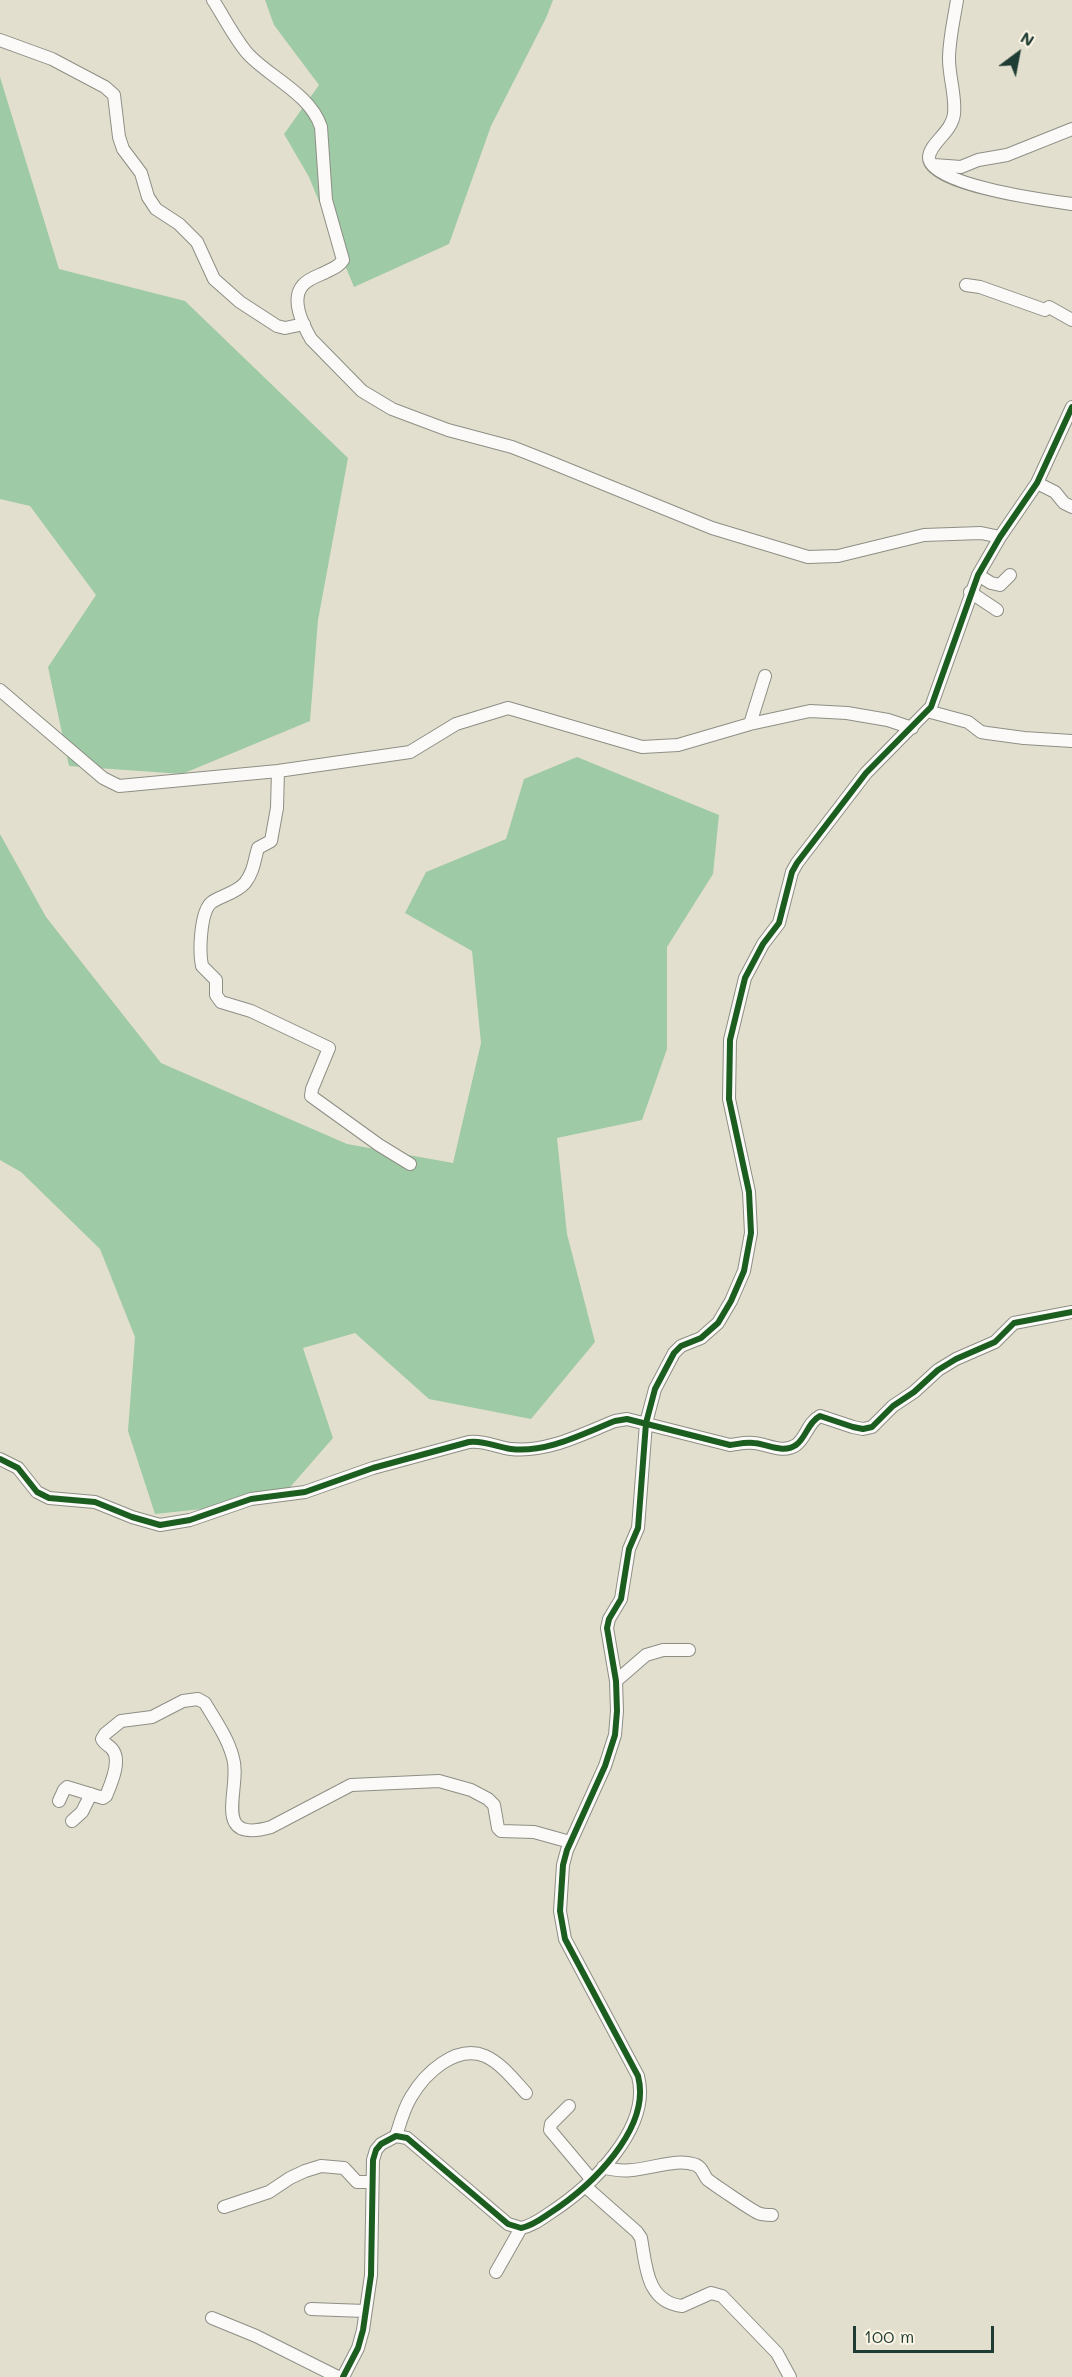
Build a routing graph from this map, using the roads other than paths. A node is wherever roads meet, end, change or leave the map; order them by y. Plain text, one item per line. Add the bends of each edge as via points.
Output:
1 (213, 0) edge
2 (957, 0) edge
3 (0, 40) edge
4 (1072, 129) edge
5 (932, 165) junction
6 (1072, 204) edge
7 (966, 285) dead end
8 (1072, 320) edge
9 (304, 324) junction
10 (1072, 407) edge
11 (1037, 483) junction
12 (1072, 507) edge
13 (1000, 537) junction
14 (978, 575) junction
15 (1010, 575) dead end
16 (970, 592) junction
17 (997, 609) dead end
18 (765, 676) dead end
19 (0, 690) edge
20 (927, 711) junction
21 (750, 724) junction
22 (912, 728) junction
23 (1072, 741) edge
24 (279, 771) junction
25 (410, 1164) dead end
26 (1072, 1312) edge
27 (646, 1423) junction
28 (0, 1459) edge
29 (689, 1650) dead end
30 (616, 1681) junction
31 (91, 1794) junction
32 (59, 1801) dead end
33 (72, 1821) dead end
34 (570, 1842) junction
35 (526, 2093) dead end
36 (569, 2106) dead end
37 (396, 2136) junction
38 (603, 2167) junction
39 (372, 2182) junction
40 (589, 2183) junction
41 (224, 2207) dead end
42 (772, 2215) dead end
43 (521, 2228) junction
44 (496, 2272) dead end
45 (311, 2309) dead end
46 (365, 2311) junction
47 (212, 2318) dead end
48 (338, 2377) edge
49 (343, 2377) edge
50 (790, 2377) edge

1 - 9 street via 249,55 307,104 321,127 326,200 344,260 302,286 298,297
2 - 5 street via 949,60 954,114 929,156
3 - 9 street via 52,59 114,95 123,149 141,173 148,197 156,209 197,242 214,279 277,326
4 - 5 street via 1007,155 962,167
5 - 6 street via 941,174 957,180
7 - 8 street via 1045,310 1049,307
9 - 13 street via 311,339 351,382 392,409 523,452 712,528 808,557 838,556 924,535 981,533
10 - 11 street
11 - 12 street
11 - 13 street
13 - 14 street
14 - 15 street via 1000,585
14 - 16 street
16 - 17 street
16 - 20 street
18 - 21 street
19 - 24 street via 103,778 119,786
20 - 22 street
20 - 23 street via 968,722 981,732
21 - 22 street via 810,711 848,713
21 - 24 street via 678,745 642,747 508,708 456,724 410,752
22 - 27 street via 866,773 797,863 779,922 745,978 730,1040 728,1075 729,1099 749,1192 751,1233 744,1271 718,1323 674,1353 655,1389
24 - 25 street via 271,841 258,848 254,870 242,886 207,907 202,926 202,966 216,980 216,995 221,1002 251,1011 329,1048 311,1096
26 - 27 street via 1014,1323 995,1342 938,1370 878,1422 863,1429 820,1416 799,1443 771,1448 745,1442 730,1445
27 - 28 street via 615,1421 535,1448 511,1449 470,1442 373,1468 305,1492 251,1499 190,1520 160,1525 94,1502 49,1498 37,1492 18,1468
27 - 30 street via 639,1528 629,1549 621,1599 607,1628
29 - 30 street via 663,1650 646,1655
30 - 34 street via 615,1735
31 - 32 street via 66,1788
31 - 33 street via 80,1815
31 - 34 street via 103,1798 108,1793 115,1755 102,1739 117,1723 150,1718 181,1702 198,1699 205,1703 233,1757 232,1815 244,1830 271,1827 351,1785 440,1781 488,1798 494,1805 501,1831 534,1832
34 - 38 street via 560,1889 565,1939 640,2085 638,2110 631,2127
35 - 37 street via 492,2060 467,2052 441,2064 425,2079 411,2097
36 - 40 street via 550,2130
37 - 39 street via 376,2150
37 - 43 street via 414,2143 500,2218
38 - 40 street
38 - 42 street via 629,2172 670,2164 694,2165 708,2181 759,2214
39 - 41 street via 357,2182 344,2168 321,2166 290,2178 269,2192
39 - 46 street via 371,2275
40 - 43 street via 539,2220
40 - 50 street via 641,2238 649,2284 661,2298 682,2306 711,2293 722,2296 777,2353
43 - 44 street
45 - 46 street
46 - 49 street via 358,2348
47 - 48 street

